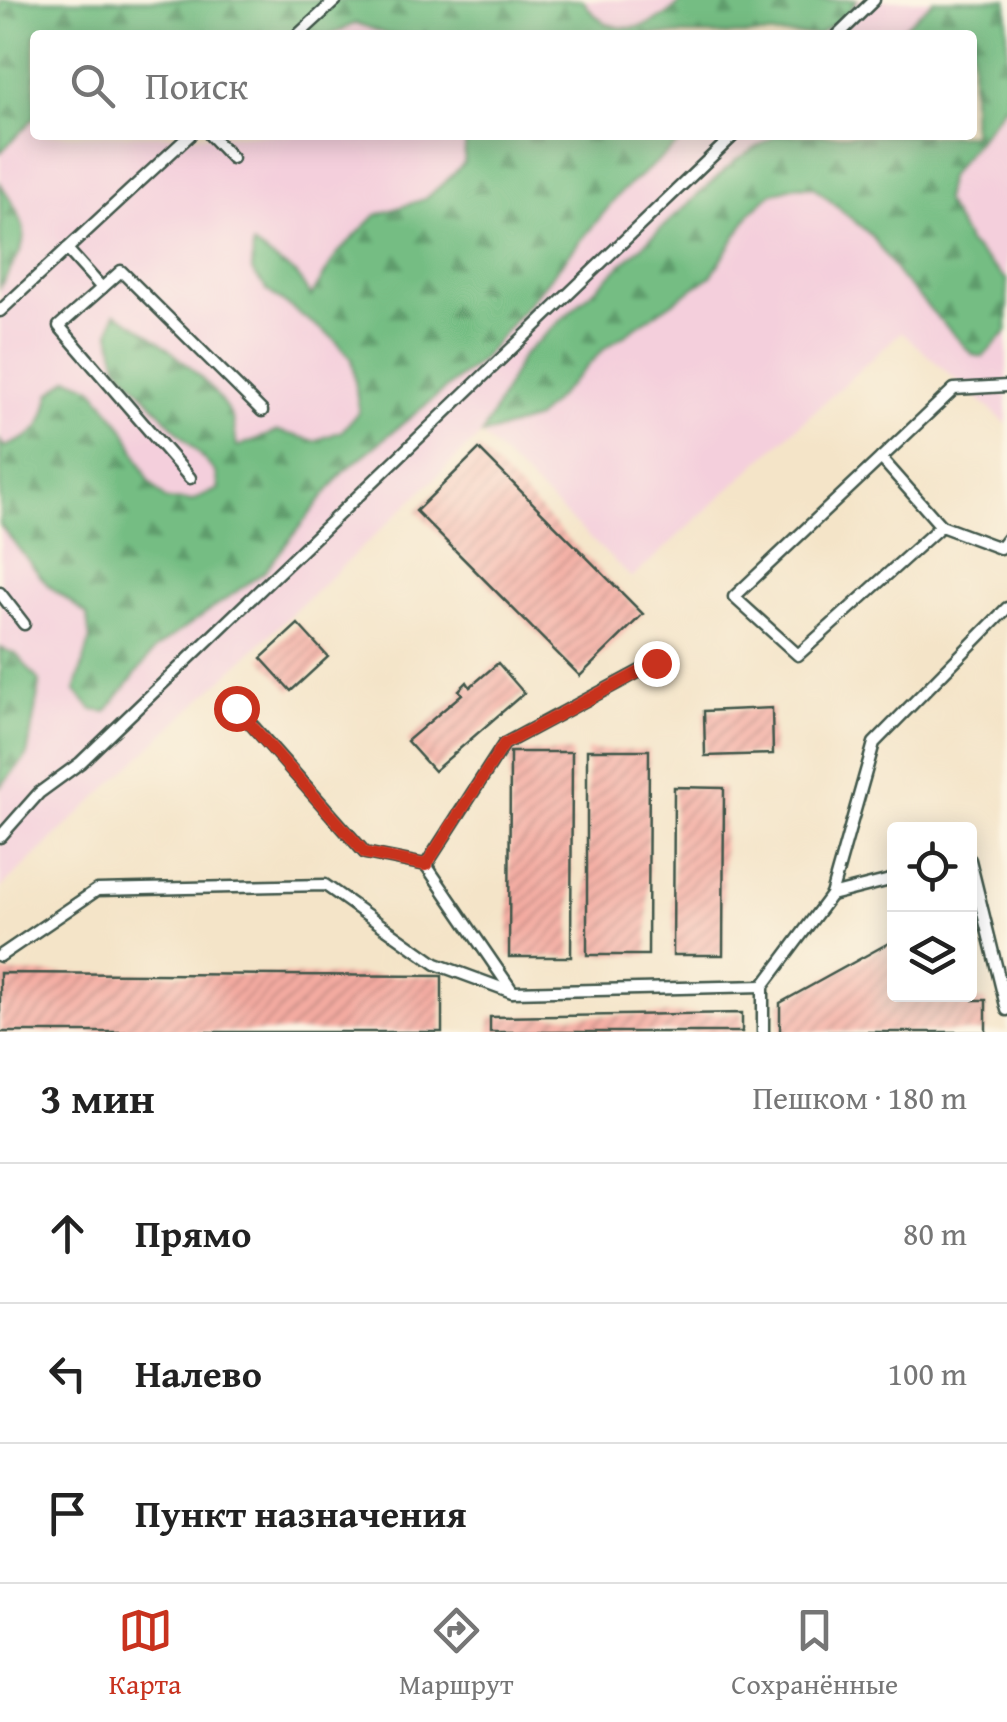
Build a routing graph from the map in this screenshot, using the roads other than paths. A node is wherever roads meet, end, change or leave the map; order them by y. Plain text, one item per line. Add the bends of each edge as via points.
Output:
1 (336, 0) edge
2 (874, 0) edge
3 (303, 30) edge
4 (843, 30) edge
5 (185, 140) edge
6 (215, 140) edge
7 (729, 140) edge
8 (232, 158) dead end
9 (67, 249) junction
10 (102, 288) junction
11 (0, 311) edge
12 (1007, 386) edge
13 (262, 410) dead end
14 (881, 458) junction
15 (190, 478) dead end
16 (941, 526) junction
17 (1007, 539) edge
18 (0, 594) edge
19 (1007, 608) edge
20 (24, 624) dead end
21 (656, 663) dead end
22 (236, 708) dead end
23 (0, 837) edge
24 (426, 865) junction
25 (887, 881) edge
26 (977, 888) edge
27 (830, 896) junction
28 (0, 956) edge
29 (763, 986) junction
30 (513, 992) junction
31 (1007, 1010) edge
32 (763, 1032) edge

1 - 3 lane
2 - 4 lane
5 - 9 lane
6 - 8 lane
7 - 23 lane
9 - 10 lane
9 - 11 lane
10 - 13 lane via 121,271
10 - 15 lane via 59,326
12 - 14 lane via 954,389
14 - 16 lane
14 - 16 lane via 734,597 798,656
16 - 17 lane via 1000,548
18 - 20 lane
19 - 27 lane via 874,744
21 - 24 lane via 504,744
22 - 24 lane via 365,853
24 - 30 lane
25 - 27 lane
26 - 31 lane
27 - 29 lane
28 - 30 lane via 96,890 325,885 436,964
29 - 30 lane
29 - 32 lane

